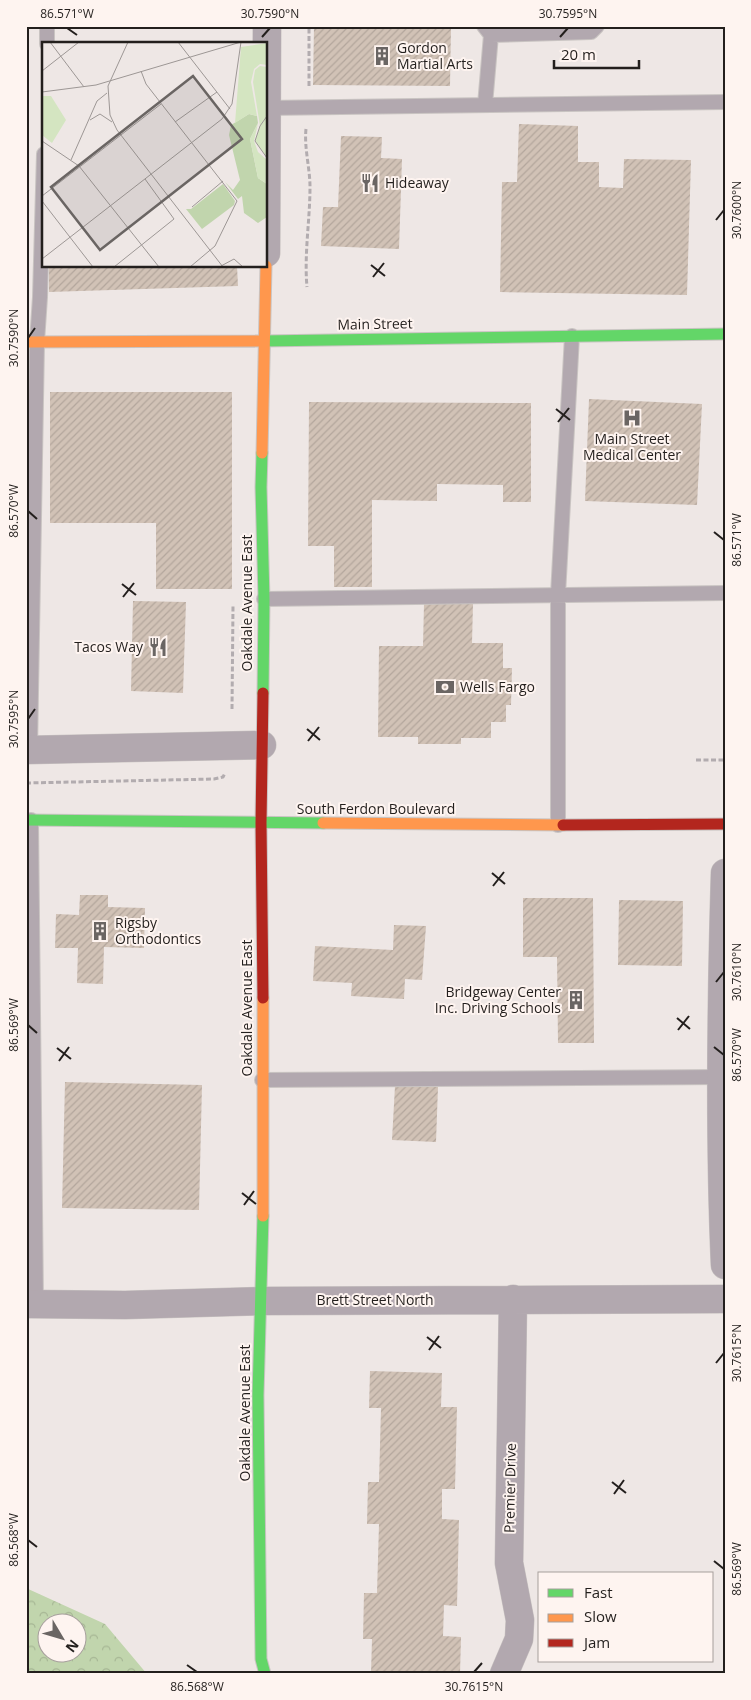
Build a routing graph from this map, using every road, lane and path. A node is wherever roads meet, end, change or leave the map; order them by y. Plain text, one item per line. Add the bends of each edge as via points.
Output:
1 (47, 26) edge
2 (267, 26) edge
3 (309, 26) edge
4 (597, 26) edge
5 (487, 31) edge
6 (47, 42) edge
7 (267, 42) edge
8 (725, 102) edge
9 (485, 105) junction
10 (268, 108) edge
11 (308, 108) junction
12 (42, 226) edge
13 (266, 268) edge
14 (307, 287) dead end
15 (725, 334) edge
16 (572, 336) junction
17 (264, 341) junction
18 (32, 342) edge
19 (725, 593) edge
20 (558, 596) junction
21 (264, 599) junction
22 (234, 604) dead end
23 (232, 718) dead end
24 (262, 746) junction
25 (28, 750) edge
26 (696, 760) dead end
27 (725, 760) edge
28 (226, 771) dead end
29 (26, 782) edge
30 (29, 820) edge
31 (261, 823) junction
32 (725, 824) edge
33 (558, 825) junction
34 (725, 873) edge
35 (721, 1077) junction
36 (262, 1080) junction
37 (725, 1266) edge
38 (513, 1299) junction
39 (725, 1299) edge
40 (261, 1301) junction
41 (31, 1304) edge
42 (265, 1674) edge
43 (504, 1674) edge

1 - 6 lane
2 - 7 street
3 - 11 path
4 - 5 lane via 591,32
5 - 9 lane
8 - 9 lane
9 - 11 lane
10 - 11 lane
11 - 14 path via 305,139 310,186
12 - 18 lane via 40,297
13 - 17 street, Oakdale Avenue East
15 - 16 street, Main Street
16 - 17 street, Main Street
16 - 20 lane
17 - 18 street, Main Street
17 - 21 street, Oakdale Avenue East via 261,486
18 - 25 lane
19 - 20 lane
20 - 21 lane
20 - 33 lane
21 - 24 street, Oakdale Avenue East
22 - 23 path
24 - 25 street
24 - 31 street, Oakdale Avenue East
26 - 27 path
28 - 29 path via 223,777 214,780
30 - 31 street, South Ferdon Boulevard
30 - 41 lane
31 - 33 street, South Ferdon Boulevard
31 - 36 street, Oakdale Avenue East
32 - 33 street, South Ferdon Boulevard
34 - 35 street
35 - 36 lane
35 - 37 street
36 - 40 street, Oakdale Avenue East
38 - 39 street, Brett Street North
38 - 40 street, Brett Street North
38 - 43 street, Premier Drive via 510,1563 520,1620 519,1639
40 - 41 street, Brett Street North via 125,1306
40 - 42 street, Oakdale Avenue East via 258,1395 261,1659

